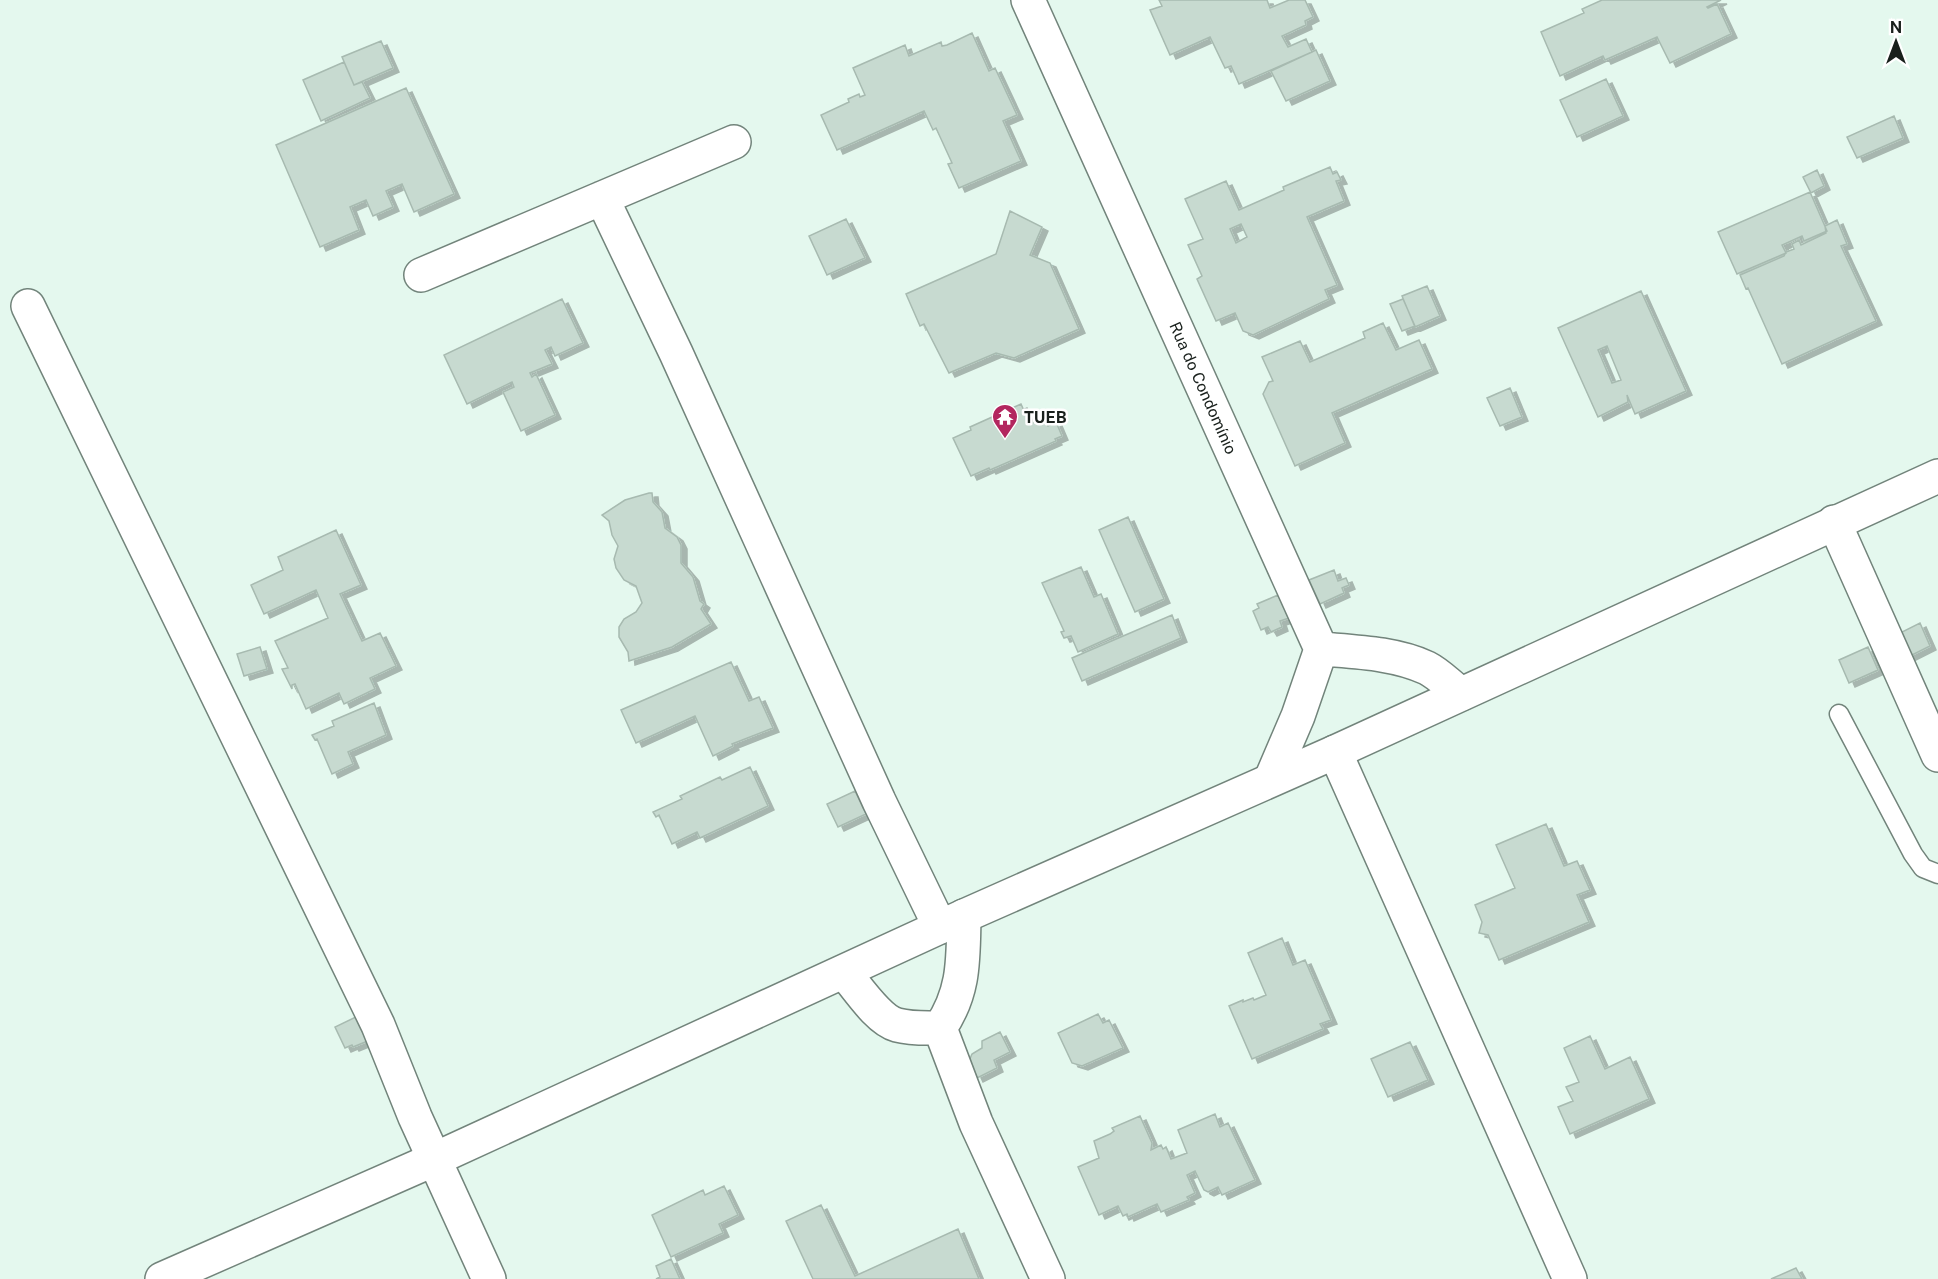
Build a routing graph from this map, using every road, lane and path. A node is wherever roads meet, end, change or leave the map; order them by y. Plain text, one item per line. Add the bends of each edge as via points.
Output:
1 (1028, 0) edge
2 (734, 142) dead end
3 (602, 198) junction
4 (421, 275) dead end
5 (28, 306) dead end
6 (1938, 476) edge
7 (1834, 522) junction
8 (1321, 649) junction
9 (1461, 694) junction
10 (1839, 714) dead end
11 (1335, 752) junction
12 (1938, 755) edge
13 (1271, 779) junction
14 (1938, 874) edge
15 (952, 922) junction
16 (844, 972) junction
17 (940, 1028) junction
18 (435, 1159) junction
19 (162, 1279) edge
20 (489, 1279) edge
21 (1048, 1279) edge
22 (1570, 1279) edge

1 - 8 street, Rua do Condomínio
2 - 3 street
3 - 4 street
3 - 15 street via 879,801
5 - 18 street via 378,1025
6 - 7 street
7 - 9 street
7 - 12 street
8 - 9 street via 1374,653 1410,662 1429,669
8 - 13 street via 1299,716
9 - 11 street
10 - 14 lane via 1913,855 1923,868
11 - 13 street
11 - 22 street
13 - 15 street
15 - 16 street
15 - 17 street via 963,958 959,992
16 - 17 street via 882,1016 895,1025
16 - 18 street
17 - 21 street via 976,1123
18 - 19 street
18 - 20 street

